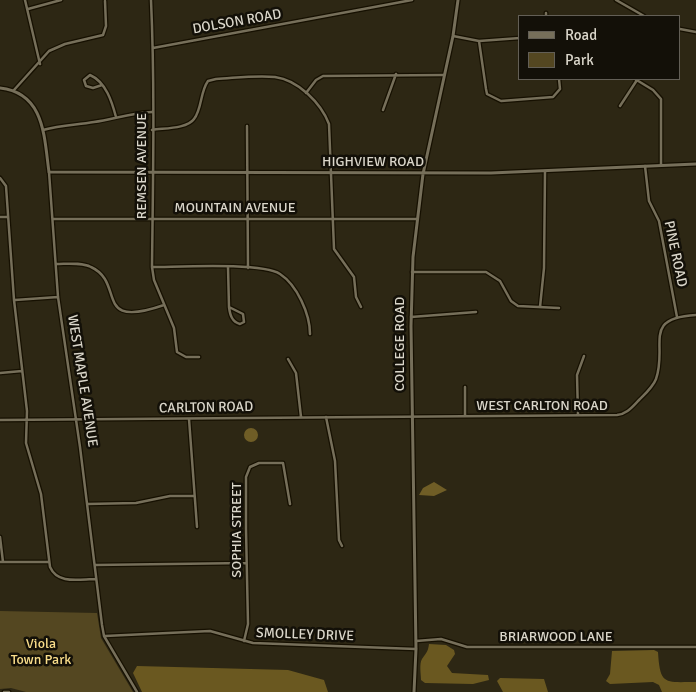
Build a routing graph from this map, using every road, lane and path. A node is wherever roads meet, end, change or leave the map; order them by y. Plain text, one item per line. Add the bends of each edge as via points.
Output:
1 (26, 0) edge
2 (61, 0) edge
3 (104, 0) edge
4 (109, 0) edge
5 (151, 0) edge
6 (412, 0) edge
7 (458, 0) edge
8 (616, 0) edge
9 (28, 9) junction
10 (642, 15) edge
11 (681, 29) edge
12 (696, 32) edge
13 (453, 36) junction
14 (518, 38) edge
15 (479, 41) junction
16 (153, 48) junction
17 (40, 64) junction
18 (396, 74) junction
19 (444, 75) junction
20 (560, 80) edge
21 (635, 80) edge
22 (638, 80) edge
23 (102, 85) junction
24 (0, 88) edge
25 (14, 90) junction
26 (306, 93) junction
27 (620, 106) dead end
28 (383, 110) dead end
29 (152, 112) junction
30 (116, 117) junction
31 (247, 126) dead end
32 (43, 130) junction
33 (152, 130) junction
34 (696, 164) edge
35 (661, 165) junction
36 (644, 166) junction
37 (49, 172) junction
38 (332, 172) junction
39 (545, 172) junction
40 (152, 173) junction
41 (247, 174) junction
42 (423, 174) junction
43 (0, 178) edge
44 (0, 217) edge
45 (8, 217) junction
46 (152, 218) junction
47 (247, 218) junction
48 (333, 218) junction
49 (53, 219) junction
50 (416, 219) junction
51 (56, 264) junction
52 (152, 267) junction
53 (228, 267) junction
54 (248, 268) junction
55 (412, 272) junction
56 (58, 297) junction
57 (14, 300) junction
58 (164, 305) junction
59 (361, 307) dead end
60 (540, 307) junction
61 (228, 308) junction
62 (559, 308) dead end
63 (476, 312) dead end
64 (696, 315) edge
65 (411, 317) junction
66 (677, 318) junction
67 (310, 334) dead end
68 (584, 356) dead end
69 (199, 357) dead end
70 (288, 359) dead end
71 (22, 371) junction
72 (0, 373) edge
73 (465, 387) dead end
74 (578, 415) junction
75 (465, 416) junction
76 (301, 417) junction
77 (326, 418) junction
78 (412, 418) junction
79 (76, 419) junction
80 (189, 419) junction
81 (0, 420) edge
82 (27, 420) junction
83 (194, 496) junction
84 (87, 504) junction
85 (290, 504) dead end
86 (196, 528) dead end
87 (0, 536) edge
88 (342, 546) dead end
89 (1, 562) edge
90 (49, 562) junction
91 (246, 563) junction
92 (95, 565) junction
93 (96, 579) junction
94 (104, 636) junction
95 (244, 641) junction
96 (416, 641) junction
97 (696, 647) edge
98 (416, 649) junction
99 (4, 692) edge
100 (9, 692) edge
101 (137, 692) edge
102 (414, 692) edge

1 - 9 street
2 - 9 street
3 - 4 street
3 - 17 street via 104,35 49,51
5 - 16 street, REMSEN AVENUE
6 - 16 street, DOLSON ROAD
7 - 13 street, COLLEGE ROAD
8 - 10 street
9 - 17 street
11 - 12 street
13 - 15 street
13 - 19 street, COLLEGE ROAD
14 - 15 street
15 - 20 street via 487,94 495,99 553,97 560,89
16 - 29 street, REMSEN AVENUE
17 - 25 street
18 - 19 street
18 - 26 street via 323,76
18 - 28 street
19 - 42 street, COLLEGE ROAD
21 - 27 street
22 - 35 street via 654,90 661,99
23 - 23 street via 94,76 87,76 84,80 89,88
23 - 30 street via 112,101
24 - 25 street
25 - 32 street, WEST MAPLE AVENUE via 33,105
26 - 33 street via 274,77 216,79 208,81 203,88 195,118 190,122
26 - 38 street via 324,112 329,124
29 - 30 street
29 - 33 street, REMSEN AVENUE
30 - 32 street
31 - 41 street
32 - 37 street, WEST MAPLE AVENUE
33 - 40 street, REMSEN AVENUE
34 - 35 street, HIGHVIEW ROAD
35 - 36 street, HIGHVIEW ROAD
36 - 39 street, HIGHVIEW ROAD
36 - 66 street, PINE ROAD via 649,201 660,222
37 - 40 street, HIGHVIEW ROAD
37 - 49 street, WEST MAPLE AVENUE
38 - 41 street, HIGHVIEW ROAD
38 - 42 street, HIGHVIEW ROAD
38 - 48 street
39 - 42 street, HIGHVIEW ROAD
39 - 60 street via 544,268
40 - 41 street, HIGHVIEW ROAD
40 - 46 street, REMSEN AVENUE
41 - 47 street
42 - 50 street, COLLEGE ROAD
43 - 45 street via 6,186
44 - 45 street
45 - 57 street
46 - 47 street, MOUNTAIN AVENUE
46 - 49 street, MOUNTAIN AVENUE
46 - 52 street, REMSEN AVENUE
47 - 48 street, MOUNTAIN AVENUE
47 - 54 street
48 - 50 street, MOUNTAIN AVENUE
48 - 59 street via 334,249 354,277 356,297
49 - 51 street, WEST MAPLE AVENUE
50 - 55 street, COLLEGE ROAD
51 - 56 street, WEST MAPLE AVENUE
51 - 58 street via 92,267 105,280 114,302 125,311 143,312
52 - 53 street
52 - 58 street, REMSEN AVENUE
53 - 54 street
53 - 61 street
54 - 67 street via 279,273 290,283 308,316
55 - 60 street via 486,272 500,281 514,304 524,308
55 - 65 street, COLLEGE ROAD
56 - 57 street
56 - 79 street, WEST MAPLE AVENUE
57 - 71 street
58 - 69 street, REMSEN AVENUE via 174,328 177,352 186,357
60 - 62 street
61 - 61 street via 243,314 244,322 236,323
63 - 65 street
64 - 66 street
65 - 78 street, COLLEGE ROAD
66 - 74 street, WEST CARLTON ROAD via 662,327 655,381 635,404 623,414
68 - 74 street via 577,375
70 - 76 street via 296,373
71 - 72 street
71 - 82 street
73 - 75 street
74 - 75 street, WEST CARLTON ROAD
75 - 78 street, WEST CARLTON ROAD
76 - 77 street, CARLTON ROAD
76 - 80 street, CARLTON ROAD
77 - 78 street, CARLTON ROAD
77 - 88 street via 335,461 338,532
78 - 96 street, COLLEGE ROAD
79 - 80 street, CARLTON ROAD
79 - 82 street, CARLTON ROAD
79 - 84 street, WEST MAPLE AVENUE
80 - 83 street
81 - 82 street, CARLTON ROAD
82 - 90 street via 26,443 41,494
83 - 84 street via 170,496 136,504
83 - 86 street
84 - 92 street, WEST MAPLE AVENUE
85 - 91 street, SOPHIA STREET via 284,463 259,462 250,467 246,477
87 - 89 street
89 - 90 street
90 - 93 street via 52,572 59,578
91 - 92 street
91 - 95 street, SOPHIA STREET via 248,624
92 - 93 street, WEST MAPLE AVENUE
93 - 94 street, WEST MAPLE AVENUE
94 - 95 street, SMOLLEY DRIVE via 210,631
94 - 101 street, WEST MAPLE AVENUE
95 - 98 street, SMOLLEY DRIVE
96 - 97 street, BRIARWOOD LANE via 441,639 467,647
96 - 98 street, COLLEGE ROAD
98 - 102 street, COLLEGE ROAD
99 - 100 street

